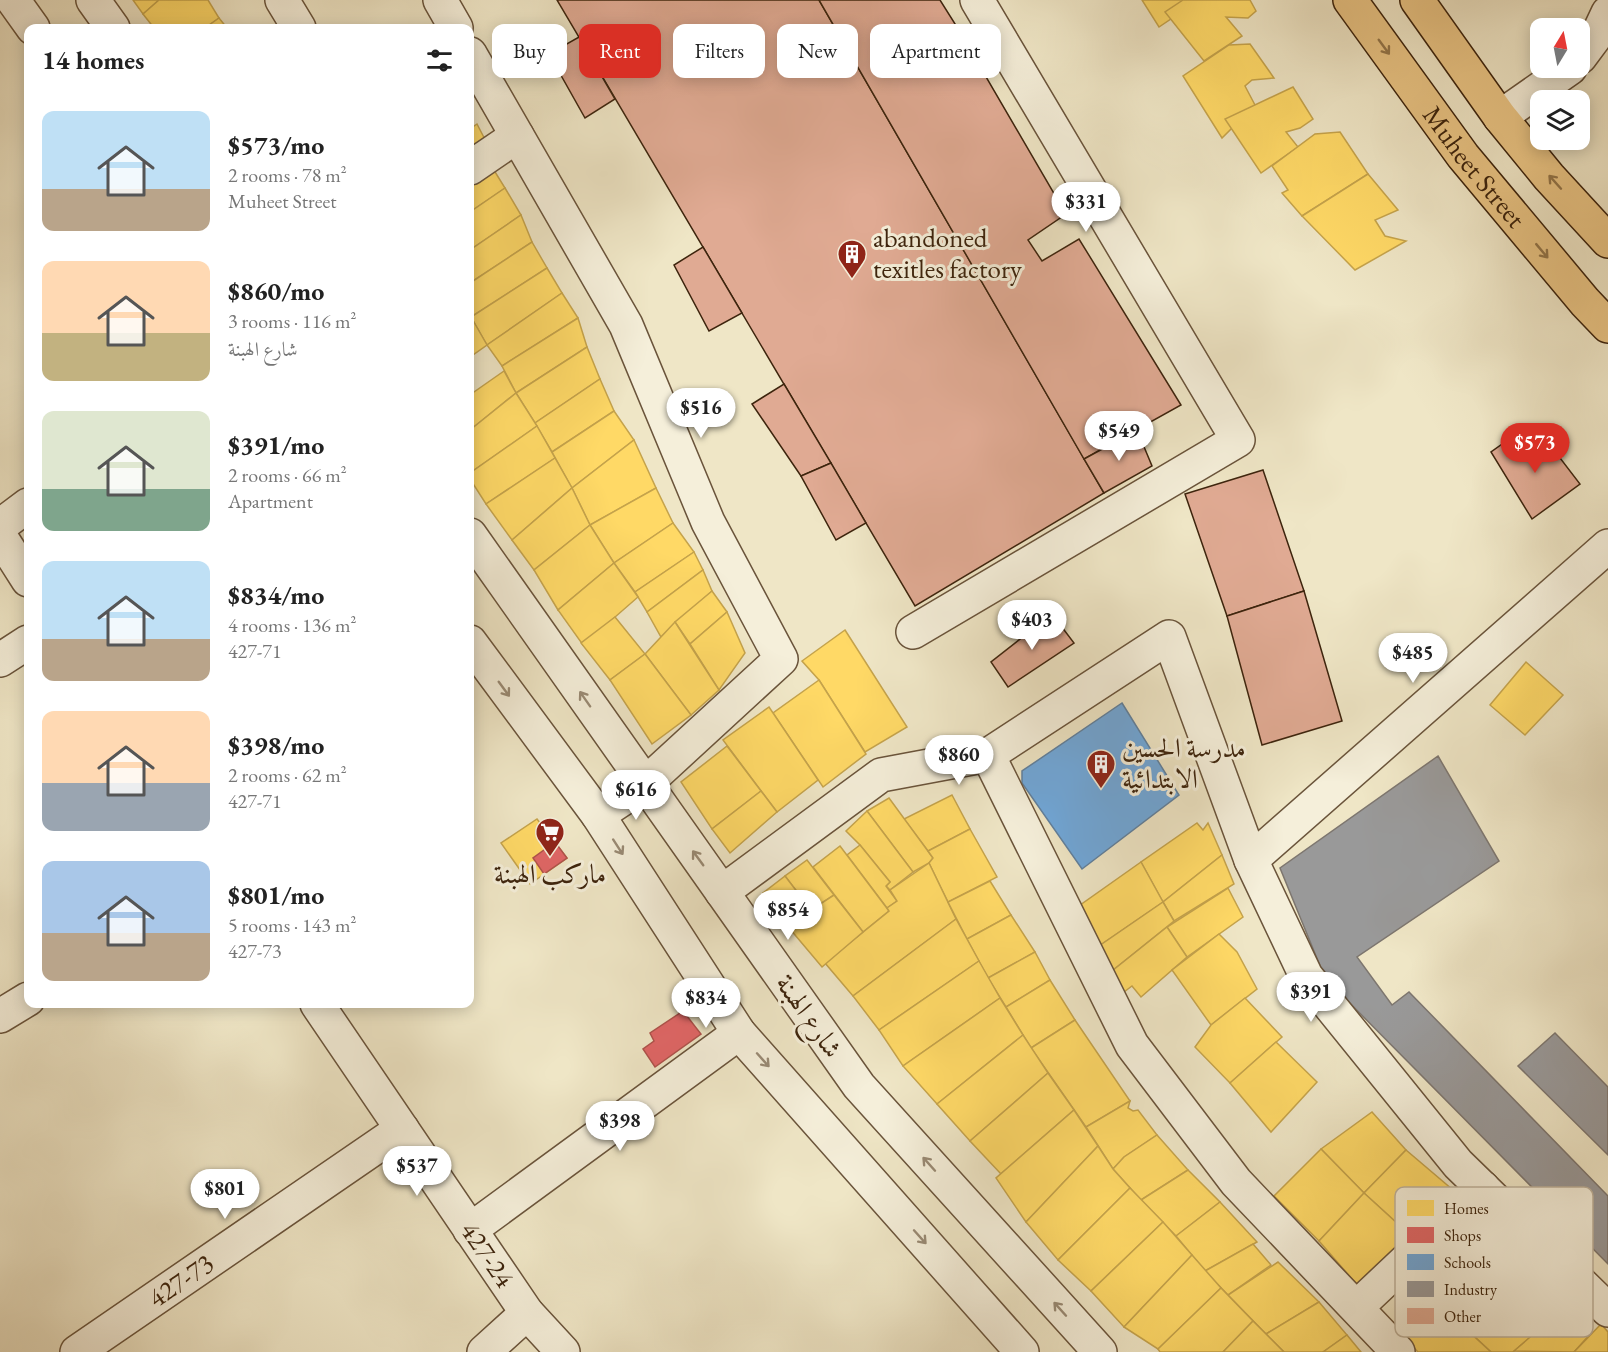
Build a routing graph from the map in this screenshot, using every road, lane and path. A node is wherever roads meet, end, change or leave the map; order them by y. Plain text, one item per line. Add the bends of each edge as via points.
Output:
1 (13, 0) edge
2 (93, 0) edge
3 (282, 0) edge
4 (440, 0) edge
5 (977, 0) edge
6 (1350, 0) edge
7 (1417, 0) edge
8 (1608, 13) edge
9 (30, 24) edge
10 (110, 24) edge
11 (297, 24) edge
12 (454, 24) edge
13 (1590, 44) edge
14 (474, 63) edge
15 (1556, 78) edge
16 (1500, 117) junction
17 (517, 136) junction
18 (474, 165) edge
19 (1608, 242) edge
20 (1608, 326) edge
21 (24, 508) edge
22 (0, 526) edge
23 (0, 536) edge
24 (474, 541) edge
25 (1608, 546) edge
26 (24, 574) edge
27 (913, 632) dead end
28 (24, 645) edge
29 (474, 647) edge
30 (0, 660) edge
31 (987, 755) junction
32 (645, 784) junction
33 (598, 816) junction
34 (1251, 860) junction
35 (722, 892) junction
36 (24, 1001) edge
37 (320, 1008) edge
38 (0, 1016) edge
39 (740, 1033) junction
40 (402, 1129) junction
41 (1482, 1187) edge
42 (470, 1230) junction
43 (1395, 1271) edge
44 (1593, 1295) edge
45 (1357, 1307) junction
46 (1608, 1310) edge
47 (526, 1313) junction
48 (77, 1352) edge
49 (484, 1352) edge
50 (563, 1352) edge
51 (1022, 1352) edge
52 (1100, 1352) edge
53 (1398, 1352) edge

1 - 9 street
2 - 10 street
3 - 11 street
4 - 12 street
5 - 27 street via 1238,440
6 -> 20 main road, Muheet Street via 1463,156
7 - 16 main road, Muheet Street
8 - 13 street
14 - 17 street
15 - 16 street
19 -> 16 main road, Muheet Street
17 - 18 street
17 - 32 street via 626,326 708,522 781,659
21 - 22 street
23 - 26 street
32 -> 24 street, شارع الهبنة
25 - 34 street
28 - 30 street
29 -> 33 street
31 - 34 street via 1169,637
31 - 35 street via 881,775
31 - 45 street via 1132,1045 1236,1182
32 - 33 street
35 -> 32 street, شارع الهبنة
33 -> 39 street
34 - 41 street via 1306,976 1458,1164
52 -> 35 street, شارع الهبنة via 859,1086
36 - 38 street
37 - 40 street, 427-24
39 - 42 street
39 -> 51 street
40 - 42 street, 427-24
40 - 48 street, 427-73
42 - 47 street, 427-24
43 - 45 street
44 - 46 street
45 - 53 street
47 - 49 street
47 - 50 street, 427-24

